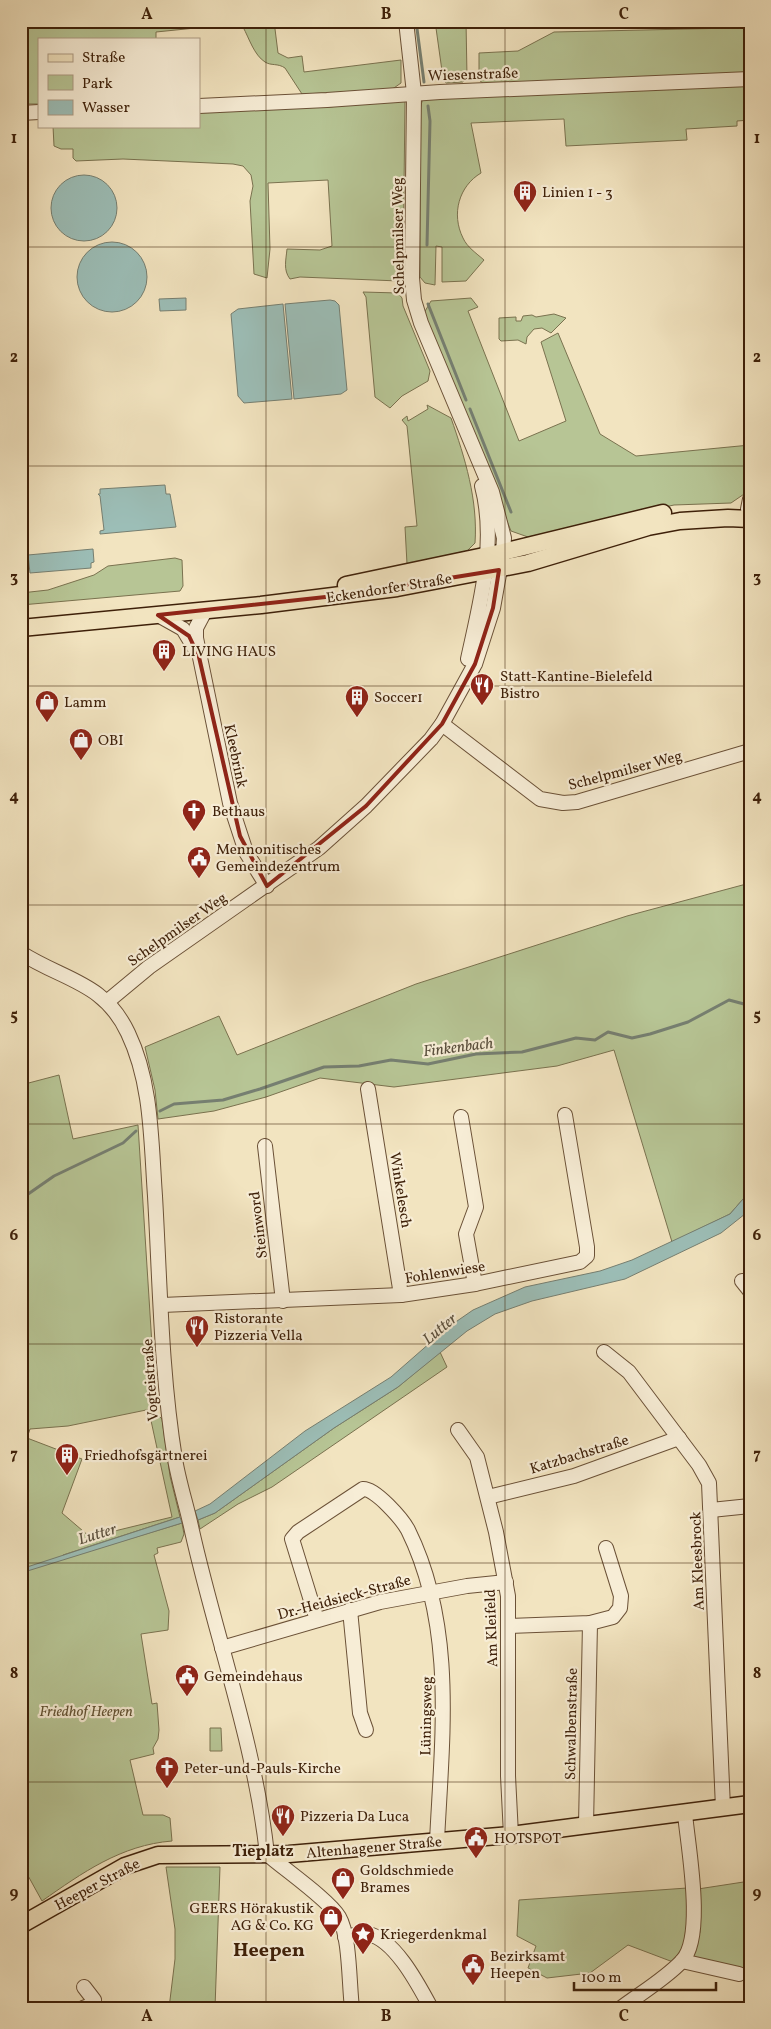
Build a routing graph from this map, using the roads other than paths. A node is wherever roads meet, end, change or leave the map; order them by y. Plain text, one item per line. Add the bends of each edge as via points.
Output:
1 (406, 21) edge
2 (750, 79) edge
3 (414, 93) junction
4 (200, 106) edge
5 (38, 112) edge
6 (21, 113) edge
7 (749, 509) edge
8 (496, 553) junction
9 (492, 571) junction
10 (205, 611) junction
11 (158, 615) junction
12 (21, 618) edge
13 (21, 628) edge
14 (199, 657) junction
15 (442, 724) junction
16 (750, 751) edge
17 (267, 886) junction
18 (21, 953) edge
19 (108, 1001) junction
20 (368, 1089) dead end
21 (565, 1115) dead end
22 (462, 1117) dead end
23 (265, 1146) dead end
24 (475, 1284) junction
25 (401, 1296) junction
26 (283, 1301) junction
27 (162, 1305) junction
28 (604, 1352) dead end
29 (458, 1430) dead end
30 (679, 1438) junction
31 (488, 1497) junction
32 (750, 1506) edge
33 (711, 1510) junction
34 (606, 1548) dead end
35 (506, 1582) junction
36 (431, 1592) junction
37 (350, 1610) junction
38 (316, 1620) junction
39 (590, 1624) junction
40 (509, 1626) junction
41 (222, 1648) junction
42 (366, 1730) dead end
43 (750, 1804) edge
44 (723, 1808) junction
45 (684, 1814) junction
46 (586, 1826) junction
47 (512, 1834) junction
48 (437, 1841) junction
49 (267, 1854) junction
50 (21, 1925) edge
51 (345, 1937) junction
52 (682, 1961) junction
53 (738, 1974) dead end
54 (84, 1987) dead end
55 (82, 2008) edge
56 (352, 2008) edge
57 (431, 2008) edge
58 (621, 2008) edge

1 - 3 street, Schelpmilser Weg
2 - 3 street, Wiesenstraße
3 - 4 street, Wiesenstraße
3 - 8 street, Schelpmilser Weg via 414,300 492,492 504,538
5 - 6 street
7 - 8 main road, Eckendorfer Straße via 706,508 668,512
7 - 9 main road, Eckendorfer Straße via 648,527 590,546
8 - 9 street, Schelpmilser Weg
8 - 12 main road, Eckendorfer Straße via 343,585
9 - 10 main road, Eckendorfer Straße via 344,595
9 - 15 street, Schelpmilser Weg via 467,664 451,710
10 - 11 main road, Eckendorfer Straße
10 - 14 street, Kleebrink via 196,628
11 - 13 main road, Eckendorfer Straße
11 - 14 street, Kleebrink via 183,629
14 - 17 street, Kleebrink via 230,803 246,852
15 - 16 street, Schelpmilser Weg via 530,793 551,802 578,802
15 - 17 street, Schelpmilser Weg via 366,806 320,848
17 - 19 street, Schelpmilser Weg via 149,967
18 - 19 street, Vogteistraße
19 - 27 street, Vogteistraße via 131,1041 146,1091
20 - 25 street, Winkelesch
21 - 24 street, Fohlenwiese via 587,1256 580,1262
22 - 24 street via 476,1207 466,1234
23 - 26 street, Steinword
24 - 25 street, Fohlenwiese
25 - 26 street, Fohlenwiese
26 - 27 street, Fohlenwiese
27 - 41 street, Vogteistraße via 168,1410 177,1474
28 - 30 street, Am Kleesbrock via 629,1372
29 - 31 street, Am Kleifeld via 477,1457
30 - 31 street, Katzbachstraße via 574,1476
30 - 33 street, Am Kleesbrock via 706,1476
31 - 35 street, Am Kleifeld
32 - 33 street
33 - 44 street, Am Kleesbrock
34 - 39 street via 621,1602 614,1617
35 - 36 street, Dr.-Heidsieck-Straße
35 - 40 street, Am Kleifeld
36 - 37 street, Dr.-Heidsieck-Straße
36 - 38 street, Lüningsweg via 402,1521 371,1490 363,1489 292,1538
36 - 48 street, Lüningsweg via 443,1669
37 - 38 street, Dr.-Heidsieck-Straße
37 - 42 street via 361,1719
38 - 41 street, Dr.-Heidsieck-Straße
39 - 40 street
39 - 46 street, Schwalbenstraße
40 - 47 street, Am Kleifeld via 508,1761
41 - 49 street, Vogteistraße via 252,1767
43 - 44 main road, Altenhagener Straße
44 - 45 main road, Altenhagener Straße
45 - 46 main road, Altenhagener Straße
45 - 52 street via 694,1929 690,1948
46 - 47 main road, Altenhagener Straße
47 - 48 main road, Altenhagener Straße
48 - 49 main road, Altenhagener Straße
49 - 50 main road, Heeper Straße via 175,1853 146,1857
49 - 51 street via 335,1912
51 - 56 street
51 - 57 street via 367,1933 383,1942 406,1965
52 - 53 street
52 - 58 street
54 - 55 street via 94,2000

